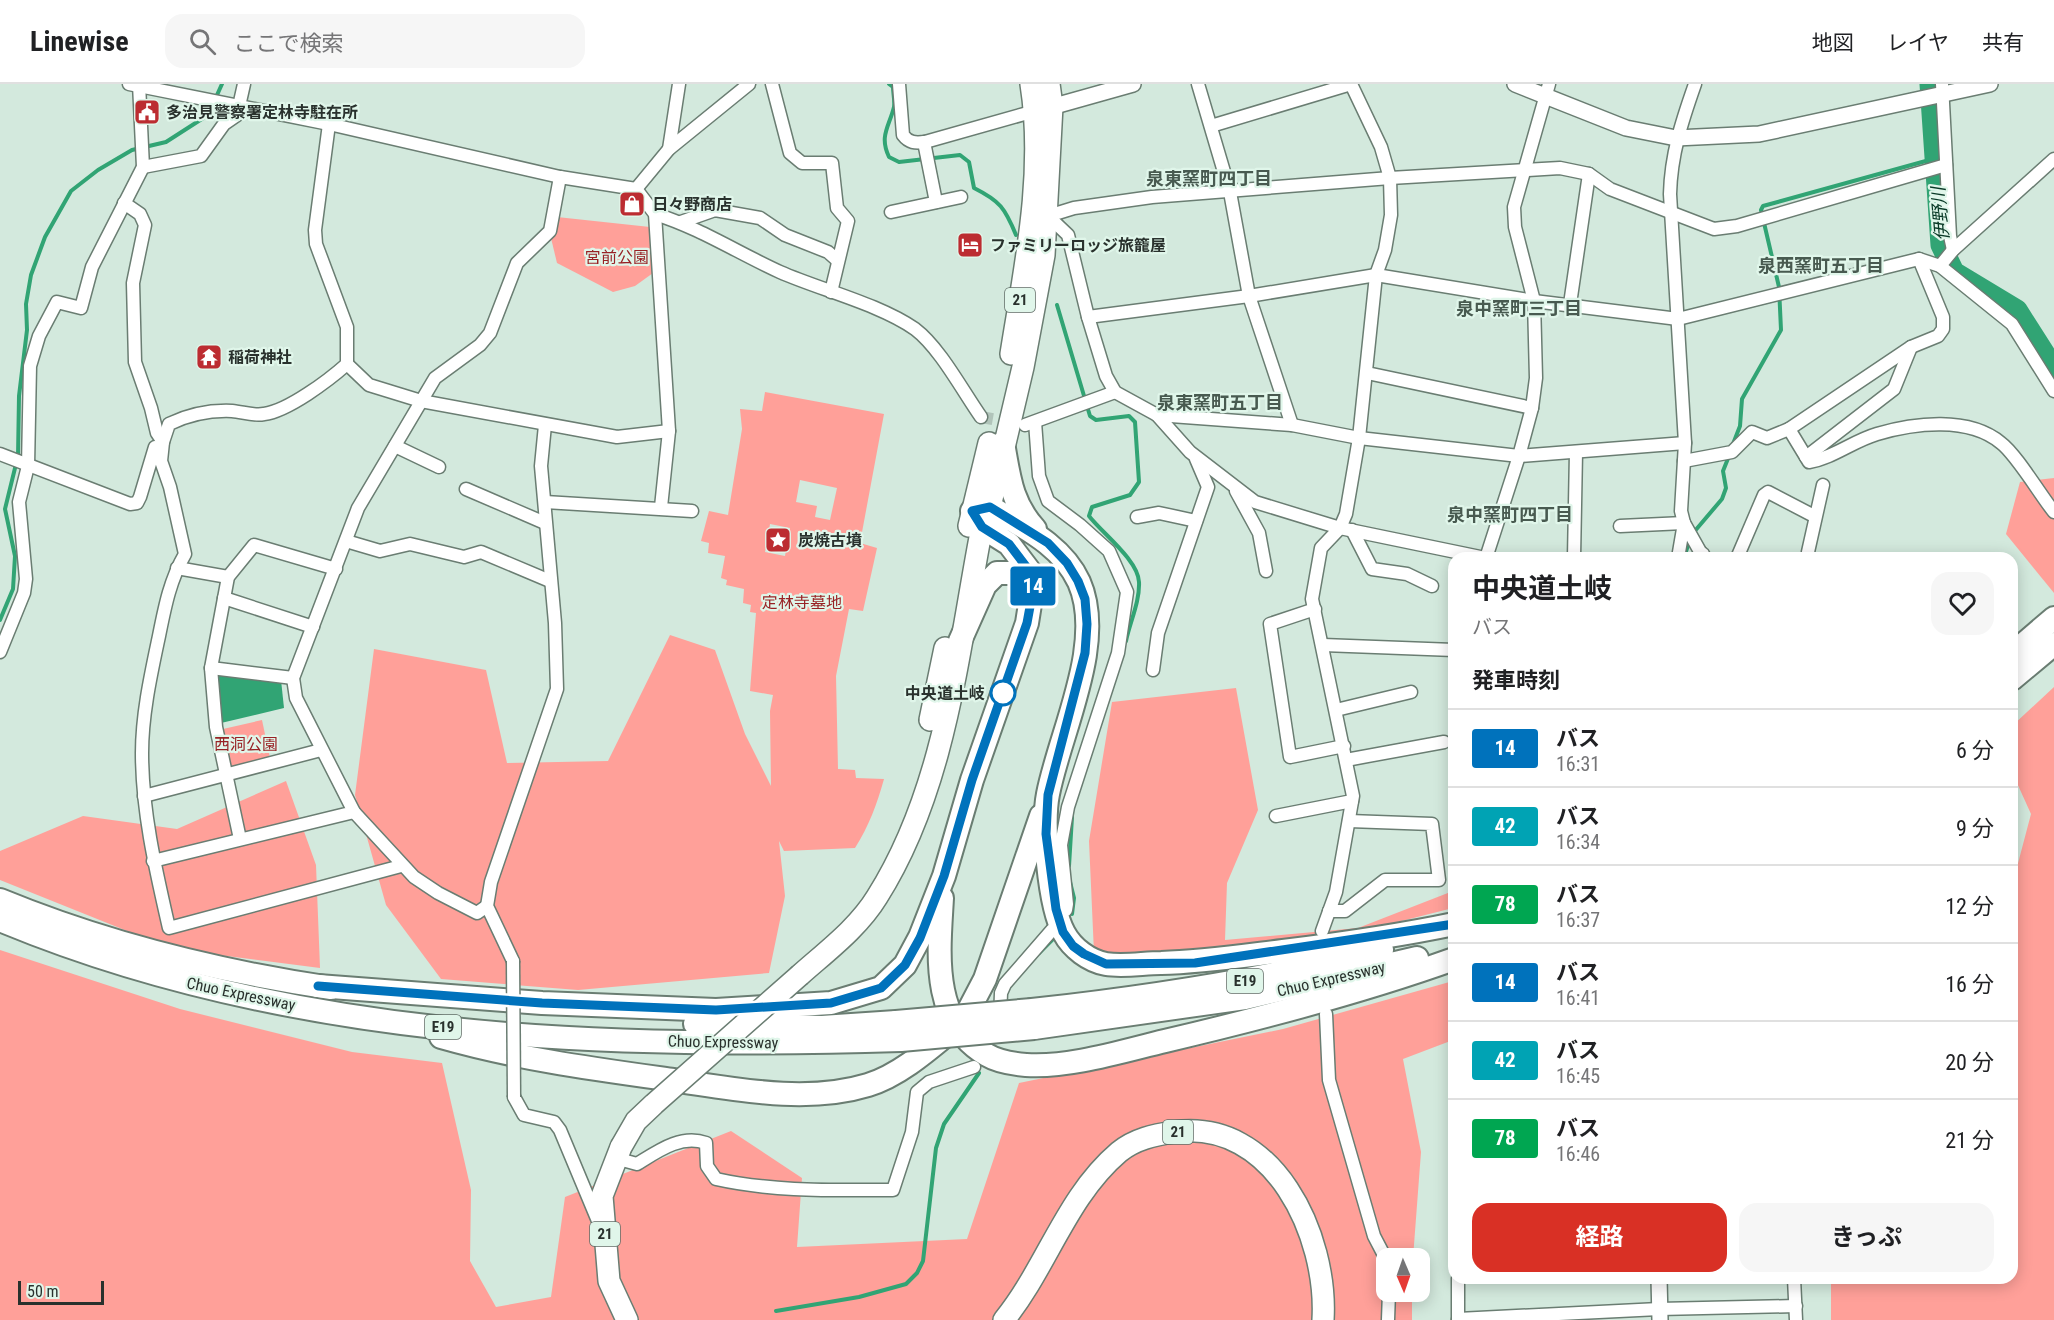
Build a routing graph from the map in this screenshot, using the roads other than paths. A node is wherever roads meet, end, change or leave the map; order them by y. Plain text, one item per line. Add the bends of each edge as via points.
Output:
1 (244, 84) edge
2 (680, 84) edge
3 (749, 84) edge
4 (772, 84) edge
5 (898, 84) edge
6 (1031, 84) edge
7 (1049, 84) edge
8 (1133, 84) edge
9 (1198, 84) edge
10 (1351, 84) edge
11 (1515, 84) edge
12 (1695, 84) edge
13 (1990, 84) edge
14 (135, 85) edge
15 (1942, 89) edge
16 (1546, 90) edge
17 (239, 105) junction
18 (1044, 109) junction
19 (329, 124) junction
20 (1211, 126) junction
21 (1676, 138) junction
22 (925, 147) junction
23 (669, 149) junction
24 (2054, 159) edge
25 (1946, 165) junction
26 (143, 167) junction
27 (1523, 171) junction
28 (1588, 174) junction
29 (560, 177) junction
30 (1390, 178) junction
31 (636, 189) junction
32 (1230, 192) junction
33 (961, 197) dead end
34 (124, 202) junction
35 (936, 202) junction
36 (891, 212) dead end
37 (656, 214) junction
38 (1671, 214) junction
39 (1048, 216) junction
40 (681, 222) junction
41 (1953, 250) junction
42 (1919, 259) junction
43 (837, 261) junction
44 (1940, 266) junction
45 (1376, 276) junction
46 (831, 292) junction
47 (1249, 296) junction
48 (1534, 301) junction
49 (1570, 304) junction
50 (1088, 317) junction
51 (1678, 318) junction
52 (1911, 347) junction
53 (346, 364) junction
54 (1367, 373) junction
55 (2054, 391) edge
56 (1115, 392) junction
57 (421, 401) junction
58 (1532, 408) junction
59 (1157, 415) junction
60 (981, 417) dead end
61 (545, 425) junction
62 (1292, 425) junction
63 (1790, 429) junction
64 (669, 432) junction
65 (1359, 438) junction
66 (161, 439) junction
67 (1003, 443) junction
68 (1685, 443) junction
69 (395, 446) junction
70 (1576, 452) junction
71 (0, 454) edge
72 (1194, 455) junction
73 (1519, 456) junction
74 (1806, 457) junction
75 (1684, 461) junction
76 (28, 466) junction
77 (439, 466) dead end
78 (1822, 485) dead end
79 (466, 489) dead end
80 (1236, 490) junction
81 (545, 502) junction
82 (661, 507) junction
83 (692, 511) dead end
84 (2054, 512) edge
85 (981, 515) junction
86 (1815, 516) junction
87 (1137, 517) dead end
88 (1196, 521) junction
89 (545, 523) junction
90 (1620, 526) dead end
91 (1346, 529) junction
92 (1689, 531) junction
93 (346, 541) junction
94 (1048, 543) junction
95 (1457, 552) edge
96 (1488, 552) edge
97 (1574, 552) edge
98 (1680, 552) edge
99 (1700, 552) edge
100 (1740, 552) edge
101 (1808, 552) edge
102 (177, 568) junction
103 (336, 569) junction
104 (1266, 571) dead end
105 (1031, 573) junction
106 (228, 577) junction
107 (550, 582) junction
108 (1432, 586) dead end
109 (224, 598) junction
110 (1315, 609) junction
111 (2054, 618) edge
112 (313, 627) junction
113 (960, 641) junction
114 (2054, 644) edge
115 (1323, 645) junction
116 (2018, 649) edge
117 (1448, 650) edge
118 (0, 652) edge
119 (211, 668) junction
120 (1154, 670) dead end
121 (2018, 674) edge
122 (293, 678) junction
123 (1411, 692) dead end
124 (1336, 710) junction
125 (1444, 742) dead end
126 (1344, 746) junction
127 (321, 750) junction
128 (1346, 760) junction
129 (225, 774) junction
130 (1048, 795) junction
131 (144, 796) junction
132 (1352, 801) junction
133 (354, 812) junction
134 (1276, 816) dead end
135 (1349, 821) junction
136 (240, 839) junction
137 (898, 858) junction
138 (153, 861) junction
139 (401, 866) junction
140 (944, 876) junction
141 (0, 900) edge
142 (487, 906) junction
143 (1066, 910) dead end
144 (1329, 911) junction
145 (0, 920) edge
146 (1448, 925) edge
147 (1052, 930) dead end
148 (1322, 931) dead end
149 (1448, 932) edge
150 (1448, 950) edge
151 (1448, 961) edge
152 (318, 986) junction
153 (1326, 1014) dead end
154 (1033, 1019) junction
155 (389, 1022) junction
156 (898, 1031) junction
157 (999, 1040) dead end
158 (974, 1067) dead end
159 (618, 1152) junction
160 (605, 1238) junction
161 (1381, 1248) edge
162 (1458, 1284) edge
163 (1659, 1284) edge
164 (1794, 1284) edge
165 (1389, 1302) edge
166 (1796, 1306) junction
167 (1660, 1314) edge
168 (1458, 1319) edge
169 (627, 1320) edge
170 (1004, 1320) edge
171 (1323, 1320) edge
172 (1388, 1320) edge
173 (1796, 1320) edge

1 - 17 street
2 - 23 street
3 - 23 street
4 - 43 street via 790,153 801,163 832,163 837,208 848,221
5 - 22 street via 903,135
6 - 18 highway, 21
7 - 18 highway, 21
8 - 18 street
9 - 20 street
10 - 20 street
10 - 30 street via 1381,147
11 - 16 street
12 - 21 street
13 - 15 street
14 - 17 street
14 - 26 street via 143,133
15 - 21 street via 1919,100 1759,134
15 - 25 street
16 - 21 street via 1626,128
16 - 27 street
17 - 19 street
17 - 26 street via 237,115 224,124 201,156
18 - 22 street
18 - 39 highway, 21
18 - 85 highway, 21 via 1011,357
19 - 29 street
19 - 53 street via 315,230 316,244 347,327
20 - 32 street
21 - 38 street via 1671,164
22 - 35 street
23 - 31 street
24 - 41 street
25 - 38 street via 1755,221 1714,229
25 - 41 street
26 - 34 street
27 - 28 street via 1560,168
27 - 30 street
27 - 48 street via 1514,207 1515,227
28 - 38 street via 1610,189
28 - 49 street
29 - 31 street
29 - 57 street via 550,231 517,263 490,333 435,378
30 - 32 street
30 - 45 street via 1391,215
31 - 37 street
32 - 39 street via 1152,197 1074,208
32 - 47 street
33 - 35 street
34 - 66 street via 140,214 145,225 133,283 135,362
34 - 76 street via 92,267 81,308 57,302 39,336 30,366
35 - 36 street
37 - 40 street
37 - 64 street
38 - 51 street
39 - 50 street via 1068,235
39 - 67 highway, 21 via 1023,367
40 - 43 street via 715,210 760,218 785,235 828,252
40 - 46 street via 780,272
41 - 44 street
42 - 44 street
42 - 51 street
42 - 52 street via 1943,317 1943,329 1938,336
43 - 46 street
44 - 55 street via 2012,324
45 - 47 street
45 - 48 street
45 - 54 street
46 - 60 street via 915,330 933,348
47 - 50 street
47 - 62 street
48 - 49 street
48 - 58 street via 1536,378
49 - 51 street
50 - 56 street via 1106,376
51 - 68 street
52 - 63 street
52 - 74 street via 1894,389
53 - 57 street via 369,385
53 - 66 street via 273,412 190,414 169,424
54 - 58 street
54 - 65 street
56 - 59 street
56 - 143 street via 1030,424 1039,476 1048,501 1109,551 1127,592 1118,653 1068,807 1062,846
57 - 61 street
57 - 69 street
58 - 73 street
59 - 62 street
59 - 72 street
61 - 64 street via 617,437
61 - 81 street via 541,466
62 - 65 street
63 - 74 street
63 - 75 street via 1767,438 1752,432 1732,452
64 - 82 street
65 - 73 street
65 - 91 street
66 - 76 street via 137,503 121,502
66 - 102 street via 161,461 184,554
67 - 85 highway, 21
67 - 94 highway via 1020,513
68 - 70 street
68 - 75 street
69 - 77 street
69 - 93 street via 358,508
70 - 73 street
70 - 97 street
71 - 76 street
72 - 80 street
72 - 88 street via 1208,487
73 - 96 street
74 - 84 street via 1809,462 1816,461 1875,434 1929,424 1978,430 2002,443
75 - 92 street via 1681,511
76 - 118 street via 20,502 24,593
78 - 86 street
79 - 89 street
80 - 91 street via 1255,502
80 - 104 street via 1259,532
81 - 82 street
81 - 89 street
82 - 83 street
85 - 94 highway
85 - 105 highway
85 - 113 highway, 21
85 - 137 highway, 21
86 - 100 street via 1768,492
86 - 101 street
87 - 88 street via 1159,513
88 - 120 street via 1158,633
89 - 107 street
90 - 92 street
91 - 95 street
91 - 108 street via 1372,569 1407,574
91 - 110 street via 1321,548 1312,599
92 - 98 street
92 - 99 street
93 - 103 street
93 - 107 street via 380,551 410,544 464,557 481,552
94 - 130 highway via 1078,581 1085,599 1087,624 1085,653
102 - 106 street
102 - 131 street via 171,578 149,680 142,751
103 - 106 street via 254,545
103 - 112 street
105 - 113 highway via 997,573 984,585
105 - 140 highway via 1034,585 1027,623 972,780
106 - 109 street
107 - 142 street via 557,689 491,882
109 - 112 street
109 - 119 street
110 - 115 street
110 - 126 street via 1270,624 1290,757
111 - 116 highway
112 - 122 street
113 - 137 highway, 21 via 934,760 916,822
114 - 121 highway
115 - 117 street
115 - 124 street
119 - 122 street
119 - 129 street
122 - 127 street via 296,698
123 - 124 street
124 - 126 street
125 - 128 street
126 - 128 street
127 - 129 street
127 - 133 street
128 - 132 street
129 - 131 street
129 - 136 street
130 - 146 highway via 1050,874 1063,932 1084,954 1106,964 1195,963
130 - 155 highway via 985,979 957,1026 925,1052 869,1085 828,1092 773,1092 539,1062
131 - 138 street
132 - 134 street
132 - 135 street
133 - 136 street
133 - 139 street
135 - 144 street
135 - 144 street via 1432,824 1439,880 1385,880 1346,911
136 - 138 street
137 - 159 highway, 21, bridge via 876,898 848,933 636,1121
138 - 139 street via 169,928
139 - 142 street via 438,893 477,913
140 - 151 highway via 939,961 944,1002 960,1028 982,1051 1026,1065 1128,1050 1264,1018 1369,989
140 - 152 highway via 905,965 881,988 831,1003 716,1010 542,1003
141 - 152 highway, Chuo Expressway / E19 via 117,943 205,965
142 - 160 street, bridge via 513,961 514,1096 524,1115 554,1122 560,1130
144 - 148 street
145 - 155 highway, Chuo Expressway / E19 via 107,960 177,980
147 - 157 street via 1005,984 1001,993
149 - 154 highway, Chuo Expressway / E19 via 1242,981
150 - 154 highway, Chuo Expressway / E19 via 1245,998
152 - 156 highway, Chuo Expressway / E19 via 538,1016
153 - 161 street via 1329,1080
154 - 156 highway, Chuo Expressway / E19, bridge
155 - 156 highway, Chuo Expressway / E19 via 664,1041 810,1043
158 - 159 street via 929,1082 918,1092 912,1132 893,1190 815,1190 716,1179 707,1166 706,1143 694,1138 669,1145 637,1164
159 - 160 highway, 21 via 602,1196
160 - 169 highway, 21 via 609,1281
162 - 168 street
163 - 167 street
164 - 166 street
165 - 172 street
166 - 167 street
166 - 173 street
167 - 168 street
170 - 171 highway, 21 via 1094,1177 1121,1151 1148,1136 1188,1131 1223,1136 1252,1153 1280,1178 1299,1207 1312,1238

